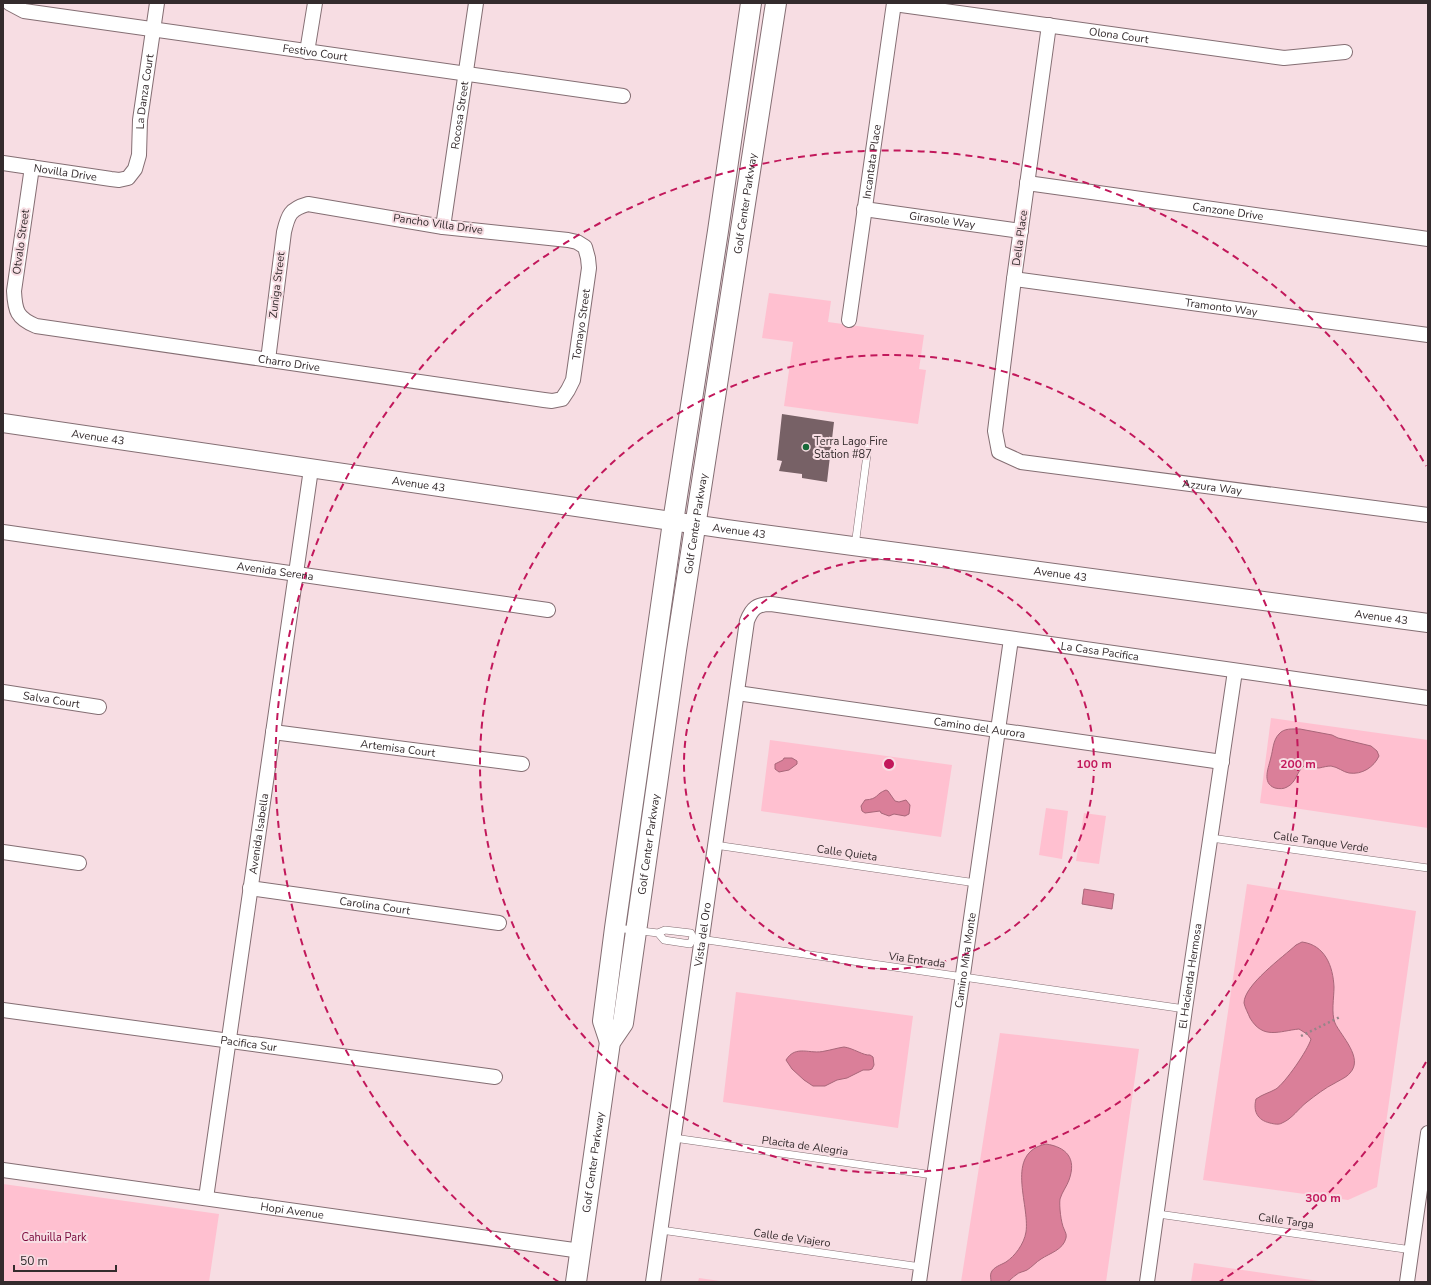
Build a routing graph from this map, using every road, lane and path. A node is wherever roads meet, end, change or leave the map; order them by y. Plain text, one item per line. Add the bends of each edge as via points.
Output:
1 (9, 3) edge
2 (157, 3) edge
3 (315, 3) edge
4 (476, 3) edge
5 (750, 3) edge
6 (776, 3) edge
7 (894, 3) edge
8 (1049, 25) junction
9 (153, 30) junction
10 (307, 52) junction
11 (1345, 52) dead end
12 (465, 74) junction
13 (623, 96) dead end
14 (3, 163) edge
15 (32, 167) junction
16 (128, 178) joint
17 (1027, 183) junction
18 (864, 209) junction
19 (291, 211) joint
20 (443, 227) junction
21 (1021, 231) junction
22 (1428, 239) edge
23 (585, 248) joint
24 (1014, 279) junction
25 (19, 316) joint
26 (849, 320) dead end
27 (1428, 335) edge
28 (268, 360) junction
29 (562, 399) joint
30 (3, 423) edge
31 (868, 446) dead end
32 (999, 452) joint
33 (312, 469) junction
34 (1428, 515) edge
35 (673, 522) junction
36 (696, 525) junction
37 (3, 532) edge
38 (855, 546) junction
39 (296, 574) junction
40 (771, 604) joint
41 (548, 610) dead end
42 (1428, 623) edge
43 (1010, 639) junction
44 (1235, 671) junction
45 (3, 692) edge
46 (737, 692) junction
47 (1428, 698) edge
48 (100, 706) dead end
49 (998, 730) junction
50 (273, 732) junction
51 (1222, 762) junction
52 (522, 764) dead end
53 (1211, 838) junction
54 (715, 845) junction
55 (3, 852) edge
56 (79, 863) dead end
57 (1428, 868) edge
58 (976, 883) junction
59 (250, 888) junction
60 (499, 923) dead end
61 (615, 928) junction
62 (636, 931) junction
63 (658, 933) junction
64 (697, 939) junction
65 (963, 977) junction
66 (3, 1010) edge
67 (1185, 1010) junction
68 (1340, 1017) dead end
69 (1301, 1036) dead end
70 (228, 1040) junction
71 (610, 1042) junction
72 (495, 1077) dead end
73 (1428, 1133) edge
74 (674, 1138) junction
75 (3, 1170) edge
76 (934, 1175) junction
77 (206, 1198) junction
78 (1158, 1214) junction
79 (661, 1230) junction
80 (1412, 1250) junction
81 (581, 1252) junction
82 (921, 1267) junction
83 (576, 1282) edge
84 (653, 1282) edge
85 (919, 1282) edge
86 (1147, 1282) edge
87 (1407, 1282) edge

1 - 9 street, Festivo Court via 24,11
2 - 9 street, La Danza Court
3 - 10 street
4 - 12 street, Rocosa Street
5 - 35 main road, Golf Center Parkway
6 - 36 main road, Golf Center Parkway
7 - 8 street, Olona Court
7 - 18 street, Incantata Place
8 - 11 street, Olona Court via 1284,58
8 - 17 street, Della Place
9 - 10 street, Festivo Court
9 - 16 street, La Danza Court via 140,120 139,155 135,169
10 - 12 street, Festivo Court
12 - 13 street, Festivo Court
12 - 20 street, Rocosa Street
14 - 15 street, Novilla Drive
15 - 16 street, Novilla Drive via 115,179
15 - 25 street, Otvalo Street via 14,291 14,305
17 - 21 street, Della Place
17 - 22 street, Canzone Drive
18 - 21 street, Girasole Way
18 - 26 street, Incantata Place
19 - 20 street, Pancho Villa Drive via 308,204
19 - 28 street, Zuniga Street via 284,232
20 - 23 street, Pancho Villa Drive via 568,240 577,242
21 - 24 street, Della Place
23 - 29 street, Tomayo Street via 589,268 574,380
24 - 27 street, Tramonto Way
24 - 32 street, Della Place via 995,431
25 - 28 street, Charro Drive via 36,326
28 - 29 street, Charro Drive via 544,400
30 - 33 street, Avenue 43
31 - 38 lane
32 - 34 street, Azzura Way via 1021,462
33 - 35 street, Avenue 43
33 - 39 street, Avenida Isabella
35 - 36 street, Avenue 43
35 - 61 main road, Golf Center Parkway
36 - 38 street, Avenue 43
36 - 62 main road, Golf Center Parkway
37 - 39 street, Avenida Serena
38 - 42 street, Avenue 43
39 - 41 street, Avenida Serena
39 - 50 street, Avenida Isabella
40 - 43 street, La Casa Pacifica
40 - 46 street, Vista del Oro via 762,604 754,608 746,621
43 - 44 street, La Casa Pacifica
43 - 49 street, Camino Mira Monte
44 - 47 street, La Casa Pacifica
44 - 51 street, El Hacienda Hermosa
45 - 48 street, Salva Court
46 - 49 street, Camino del Aurora
46 - 54 street, Vista del Oro
49 - 51 street, Camino del Aurora
49 - 58 street, Camino Mira Monte
50 - 52 street, Artemisa Court
50 - 59 street, Avenida Isabella
51 - 53 street, El Hacienda Hermosa
53 - 57 lane, Calle Tanque Verde
53 - 67 street, El Hacienda Hermosa
54 - 58 lane, Calle Quieta
54 - 64 street, Vista del Oro
55 - 56 street
58 - 65 street, Camino Mira Monte
59 - 60 street, Carolina Court
59 - 70 street, Avenida Isabella
61 - 62 lane, Via Entrada
61 - 71 main road, Golf Center Parkway via 603,1021
62 - 63 lane, Via Entrada
62 - 71 main road, Golf Center Parkway via 623,1022
63 - 64 lane, Via Entrada via 665,930 691,933
63 - 64 lane, Via Entrada via 664,940 690,944
64 - 65 lane, Via Entrada
64 - 74 street, Vista del Oro
65 - 67 lane, Via Entrada
65 - 76 street, Camino Mira Monte
66 - 70 street, Pacifica Sur
67 - 78 street, El Hacienda Hermosa
68 - 69 path
70 - 72 street, Pacifica Sur
70 - 77 street, Avenida Isabella
71 - 81 main road, Golf Center Parkway
73 - 80 street
74 - 76 lane, Placita de Alegria
74 - 79 street, Vista del Oro
75 - 77 street, Hopi Avenue
76 - 82 street, Camino Mira Monte
77 - 81 street, Hopi Avenue
78 - 80 lane, Calle Targa
78 - 86 street, El Hacienda Hermosa
79 - 82 lane, Calle de Viajero
79 - 84 street, Vista del Oro
80 - 87 street
81 - 83 main road, Golf Center Parkway
82 - 85 street, Camino Mira Monte

